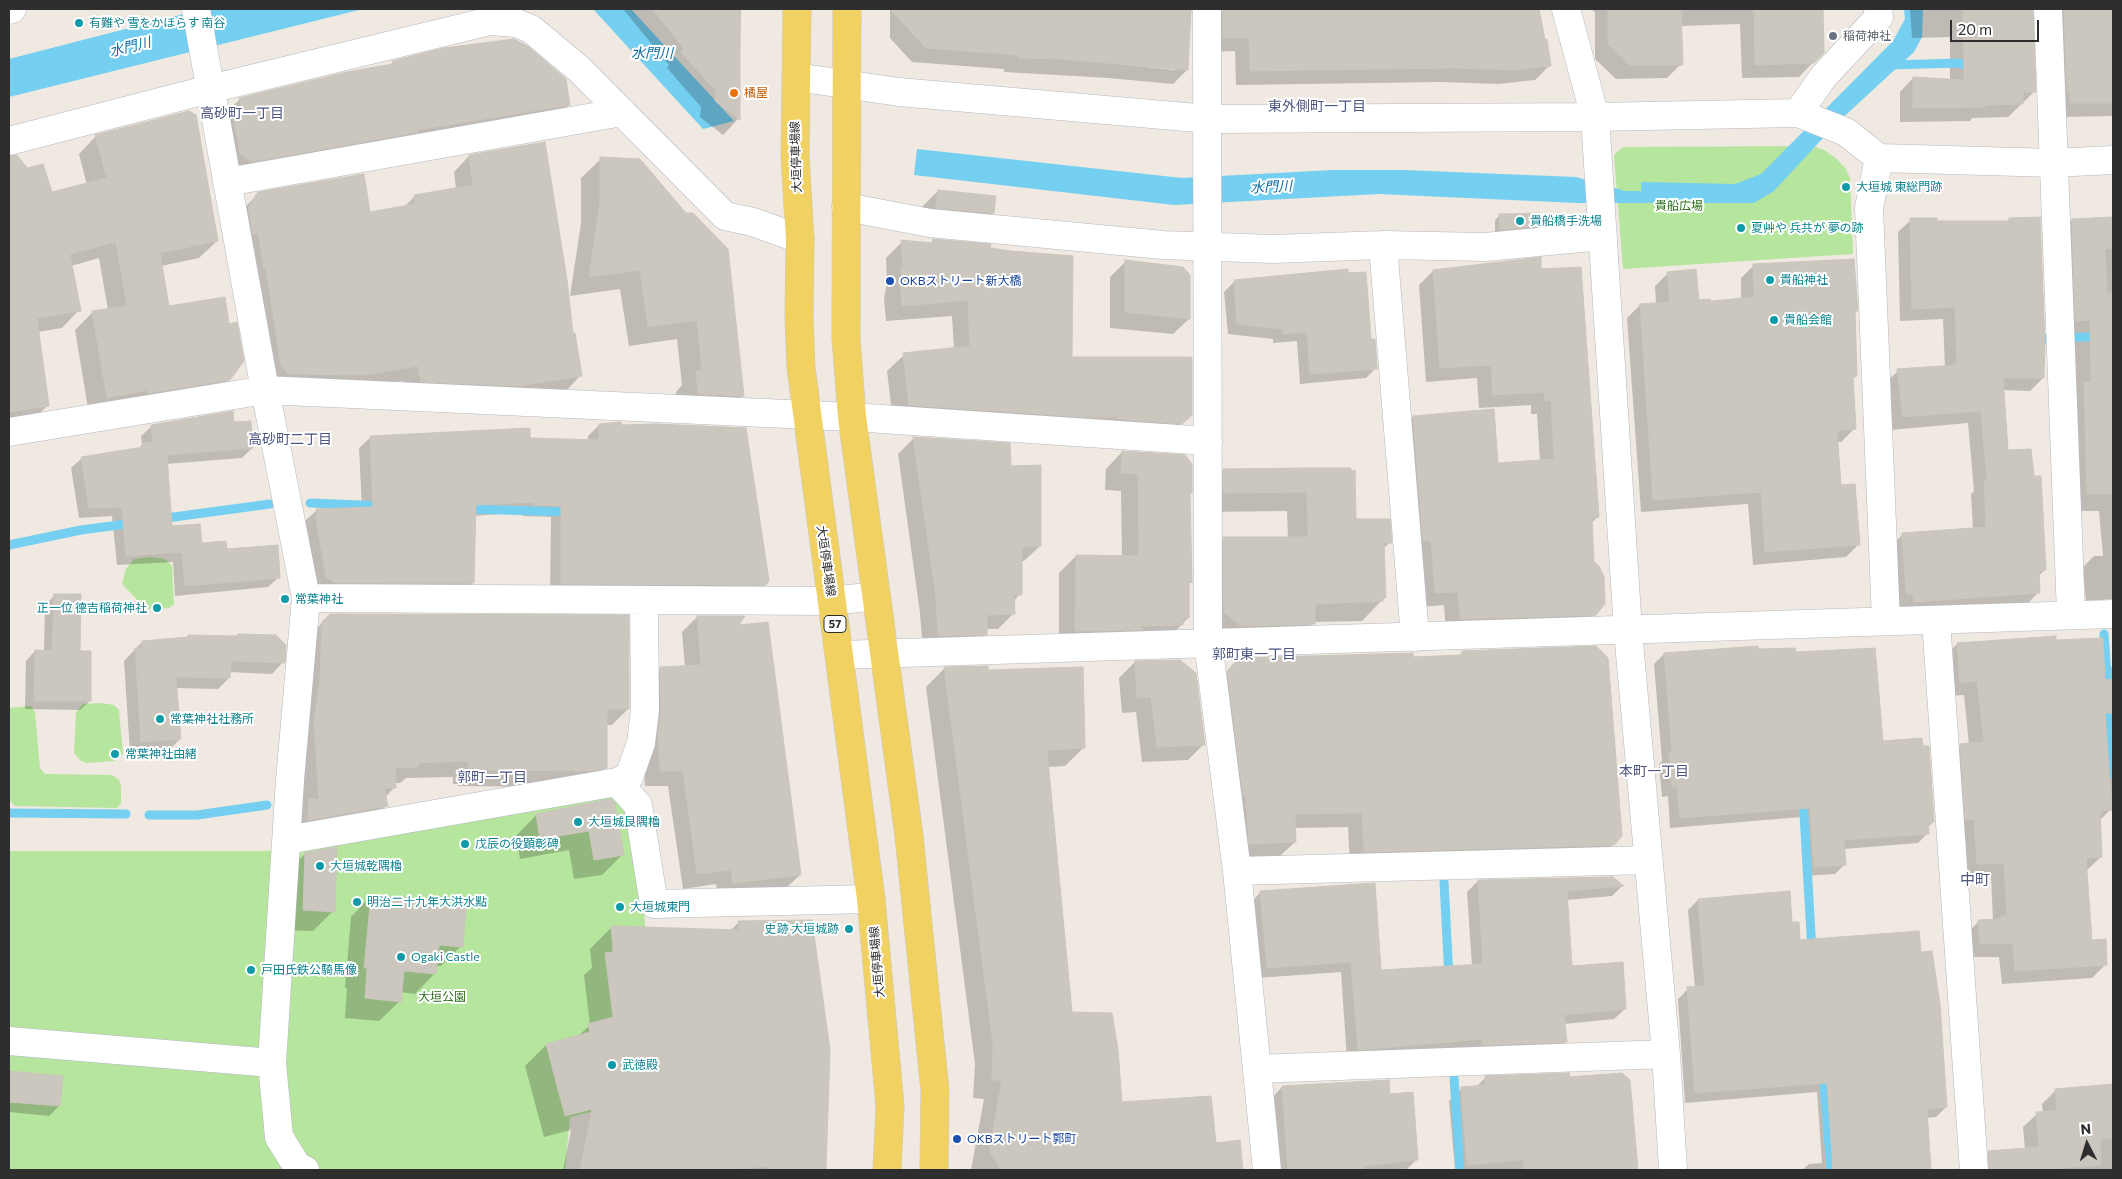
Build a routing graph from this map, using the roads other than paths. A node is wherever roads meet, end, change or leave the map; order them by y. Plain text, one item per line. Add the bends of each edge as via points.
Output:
1 (196, 9) edge
2 (796, 9) edge
3 (847, 9) edge
4 (1207, 9) edge
5 (1566, 9) edge
6 (1878, 9) edge
7 (2048, 9) edge
8 (796, 77) junction
9 (846, 83) junction
10 (210, 89) junction
11 (622, 112) junction
12 (1798, 113) junction
13 (1595, 117) junction
14 (1209, 119) junction
15 (9, 141) edge
16 (1879, 158) junction
17 (2113, 160) edge
18 (2054, 163) junction
19 (227, 182) junction
20 (846, 207) junction
21 (1603, 236) junction
22 (800, 239) junction
23 (1209, 245) junction
24 (1382, 245) junction
25 (265, 390) junction
26 (806, 414) junction
27 (852, 417) junction
28 (9, 432) edge
29 (1208, 440) junction
30 (876, 596) junction
31 (306, 598) junction
32 (644, 600) junction
33 (832, 601) junction
34 (2071, 614) junction
35 (2113, 614) edge
36 (1936, 620) junction
37 (1886, 621) junction
38 (1628, 631) junction
39 (1415, 637) junction
40 (1208, 642) junction
41 (884, 652) junction
42 (840, 655) junction
43 (617, 782) junction
44 (287, 840) junction
45 (1648, 860) junction
46 (1237, 871) junction
47 (871, 899) junction
48 (9, 1041) edge
49 (1666, 1054) junction
50 (272, 1063) junction
51 (1257, 1069) junction
52 (305, 1170) edge
53 (887, 1170) edge
54 (934, 1170) edge
55 (1267, 1170) edge
56 (1673, 1170) edge
57 (1974, 1170) edge

1 - 10 street
2 - 8 main road, 大垣停車場線 / 57
3 - 9 main road
4 - 14 street
5 - 13 street
6 - 12 street via 1879,17 1824,77
7 - 18 street
8 - 9 street
8 - 22 main road, 大垣停車場線 / 57 via 795,157
9 - 14 street via 899,92
9 - 20 main road
10 - 11 street via 490,22 516,23 531,29 579,69
10 - 15 street
10 - 19 street
11 - 19 street
11 - 22 street via 725,216
12 - 13 street
12 - 16 street via 1846,132
13 - 14 street
13 - 21 street
14 - 23 street
16 - 18 street
16 - 37 street via 1869,208
17 - 18 street
18 - 34 street
19 - 25 street
20 - 23 street via 930,223 1163,245
20 - 27 main road via 846,338
21 - 24 street via 1485,247
21 - 38 street
22 - 26 main road, 大垣停車場線 / 57 via 799,316
23 - 24 street via 1273,249
23 - 29 street
24 - 39 street
25 - 26 street
25 - 28 street
25 - 31 street
26 - 27 street
26 - 33 main road, 大垣停車場線 / 57
27 - 29 street
27 - 30 main road
29 - 40 street
30 - 33 street
30 - 41 main road
31 - 32 street
31 - 44 street
32 - 33 street
32 - 43 street via 645,710 641,742 629,777
33 - 42 main road, 大垣停車場線 / 57
34 - 35 street
34 - 36 street
36 - 37 street
36 - 57 street
37 - 38 street
38 - 39 street
38 - 45 street
39 - 40 street
40 - 41 street
40 - 46 street
41 - 42 street
41 - 54 main road via 908,836 935,1091
42 - 47 main road, 大垣停車場線 / 57
43 - 44 street
43 - 47 street via 638,805 654,904
44 - 50 street
45 - 46 street
45 - 49 street
46 - 51 street
47 - 53 main road, 大垣停車場線 / 57 via 890,1106
48 - 50 street
49 - 51 street
49 - 56 street
50 - 52 street via 279,1138 298,1166
51 - 55 street

